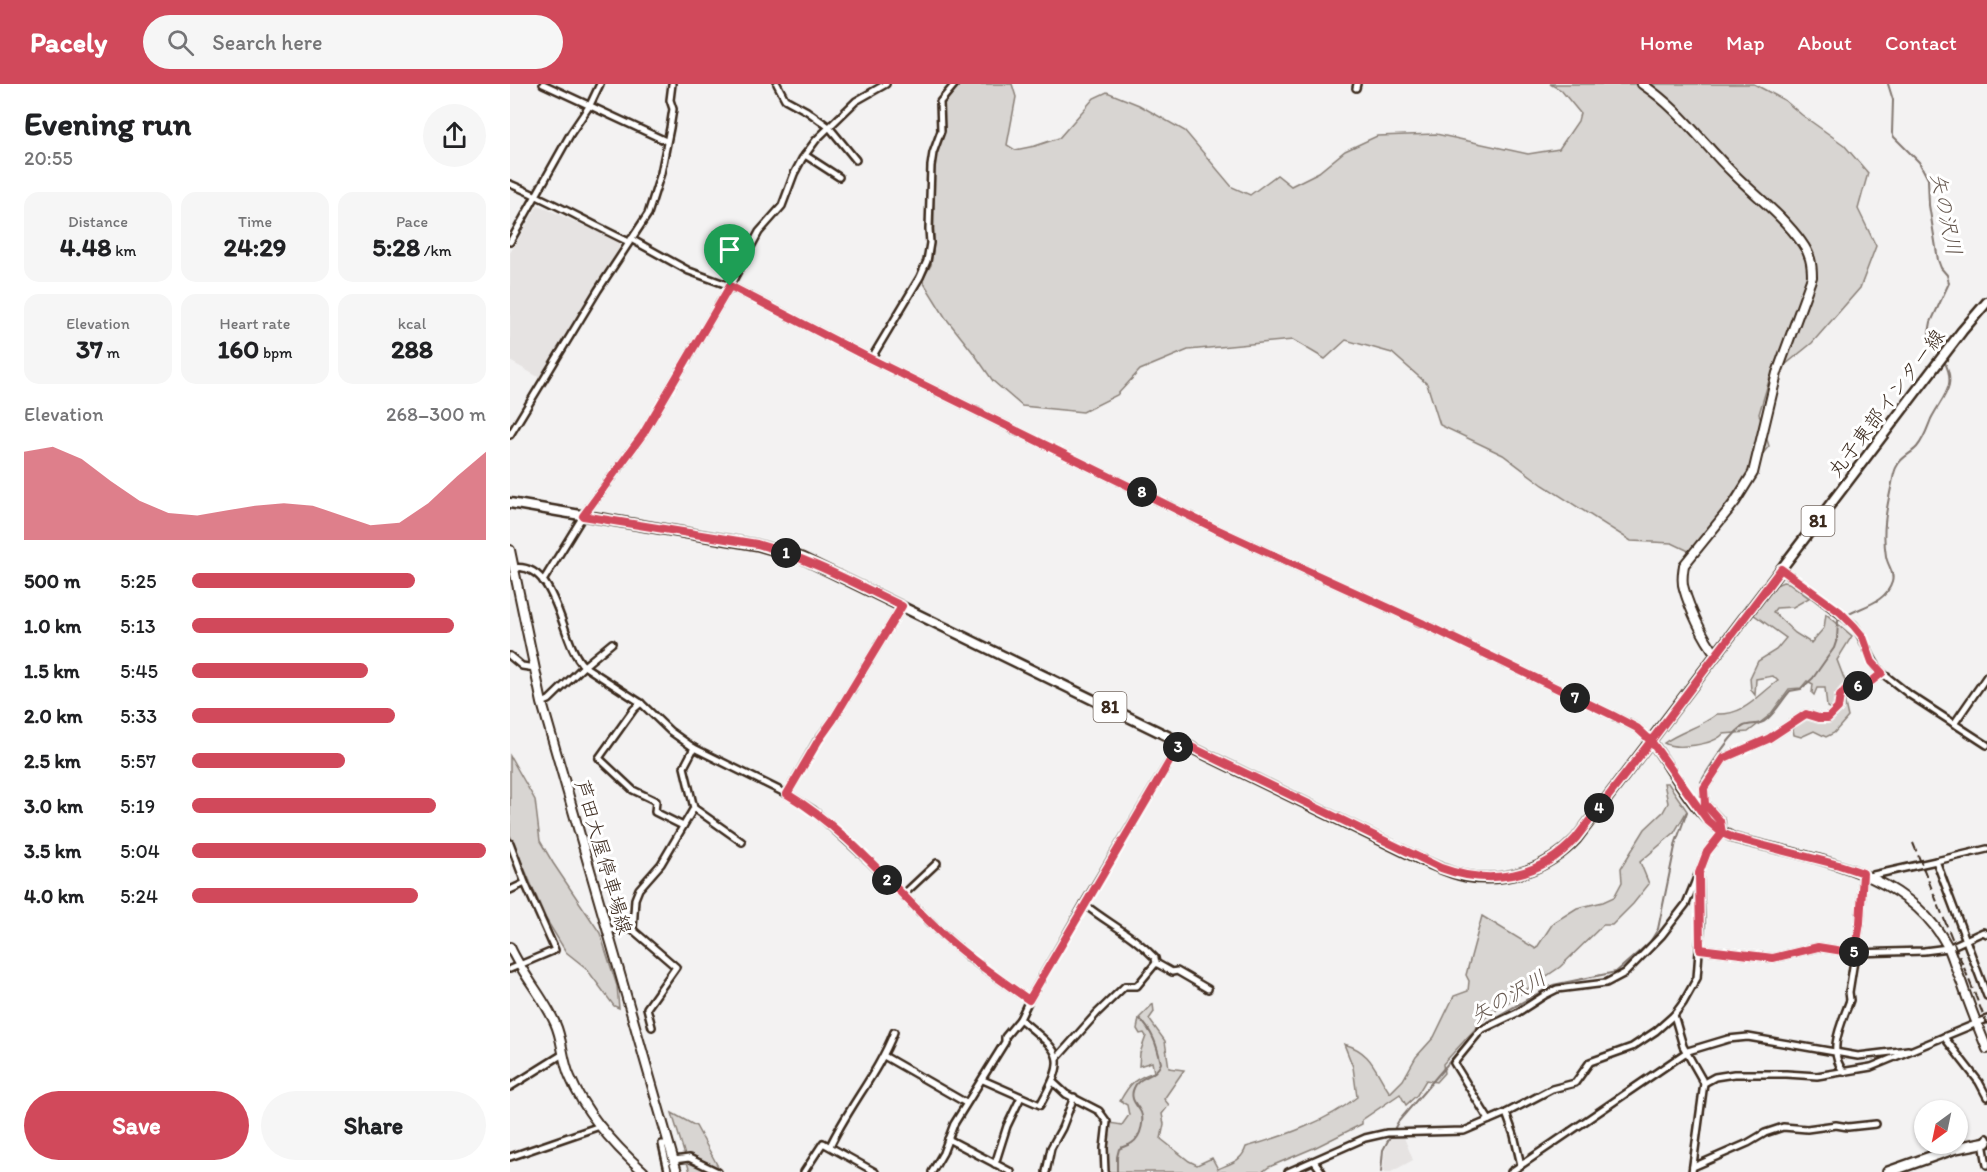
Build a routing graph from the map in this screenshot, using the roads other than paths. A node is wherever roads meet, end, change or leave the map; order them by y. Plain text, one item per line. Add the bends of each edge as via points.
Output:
1 (543, 84) edge
2 (600, 84) edge
3 (672, 84) edge
4 (777, 84) edge
5 (886, 84) edge
6 (955, 84) edge
7 (1642, 84) edge
8 (590, 105) junction
9 (829, 127) junction
10 (666, 141) junction
11 (805, 155) junction
12 (856, 160) dead end
13 (839, 177) dead end
14 (510, 184) edge
15 (537, 195) junction
16 (630, 241) junction
17 (510, 242) edge
18 (730, 286) junction
19 (1987, 303) edge
20 (871, 359) junction
21 (510, 435) edge
22 (510, 503) edge
23 (583, 516) junction
24 (510, 550) edge
25 (513, 568) junction
26 (1781, 569) junction
27 (543, 581) junction
28 (513, 585) edge
29 (902, 606) junction
30 (612, 643) dead end
31 (1716, 654) junction
32 (510, 656) edge
33 (584, 666) junction
34 (535, 668) junction
35 (1882, 673) junction
36 (1987, 676) edge
37 (543, 703) junction
38 (641, 703) junction
39 (1954, 724) junction
40 (1651, 741) junction
41 (1181, 742) junction
42 (1987, 745) edge
43 (694, 748) junction
44 (787, 794) junction
45 (694, 808) junction
46 (683, 826) junction
47 (1722, 833) junction
48 (742, 842) dead end
49 (510, 843) edge
50 (1987, 849) edge
51 (1936, 861) junction
52 (937, 863) dead end
53 (1699, 873) junction
54 (1866, 874) junction
55 (525, 884) junction
56 (510, 890) edge
57 (903, 895) junction
58 (1084, 904) junction
59 (608, 930) junction
60 (633, 930) junction
61 (1987, 934) edge
62 (1966, 941) junction
63 (510, 947) edge
64 (1948, 948) junction
65 (1700, 949) junction
66 (1855, 953) junction
67 (1156, 963) junction
68 (514, 967) edge
69 (1208, 989) dead end
70 (1987, 996) edge
71 (1029, 1000) junction
72 (1674, 1016) junction
73 (1020, 1019) junction
74 (1987, 1019) edge
75 (1977, 1023) junction
76 (652, 1027) dead end
77 (894, 1032) dead end
78 (1944, 1037) junction
79 (1908, 1050) junction
80 (1987, 1050) edge
81 (1688, 1051) junction
82 (1834, 1052) junction
83 (563, 1054) junction
84 (884, 1056) junction
85 (1057, 1058) junction
86 (1844, 1072) junction
87 (983, 1080) junction
88 (1053, 1082) junction
89 (1704, 1083) junction
90 (510, 1087) edge
91 (1021, 1097) junction
92 (1074, 1097) junction
93 (1987, 1097) edge
94 (966, 1103) junction
95 (1506, 1113) junction
96 (1489, 1120) junction
97 (1876, 1124) dead end
98 (600, 1126) junction
99 (948, 1140) junction
100 (1986, 1141) edge
101 (668, 1144) junction
102 (830, 1146) junction
103 (510, 1157) edge
104 (674, 1160) junction
105 (1314, 1161) junction
106 (995, 1164) junction
107 (1521, 1165) junction
108 (1987, 1165) edge
109 (1692, 1170) edge
110 (644, 1172) edge
111 (667, 1172) edge
112 (677, 1172) edge
113 (718, 1172) edge
114 (804, 1172) edge
115 (875, 1172) edge
116 (932, 1172) edge
117 (1011, 1172) edge
118 (1046, 1172) edge
119 (1105, 1172) edge
120 (1288, 1172) edge
121 (1322, 1172) edge
122 (1511, 1172) edge
123 (1888, 1172) edge

1 - 8 street
2 - 8 street
3 - 10 street via 673,109
4 - 9 street via 785,99
5 - 9 street via 856,101
6 - 20 street via 940,102 941,131 931,166 927,261
7 - 31 street via 1671,106 1731,172 1791,229 1812,264 1812,277 1778,373 1753,473 1736,502 1684,565 1684,589
8 - 10 street
8 - 15 street
9 - 11 street
9 - 12 street
10 - 16 street via 662,173 648,214
11 - 13 street
11 - 18 street via 782,206 759,232
14 - 15 street
15 - 16 street
15 - 17 street
16 - 18 street via 689,272
16 - 21 street
18 - 20 street
18 - 23 street via 643,434
19 - 26 main road, 丸子東部インター線 / 81
20 - 40 street via 1216,529 1612,715 1637,728
22 - 23 main road, 丸子東部インター線 / 81
23 - 27 street
23 - 29 main road, 丸子東部インター線 / 81 via 757,544 816,564
24 - 25 street, 芦田大屋停車場線
25 - 27 street via 524,568
25 - 28 street, 芦田大屋停車場線
26 - 31 main road, 丸子東部インター線 / 81
26 - 35 street via 1854,626
27 - 33 street via 559,610 577,660
28 - 34 street, 芦田大屋停車場線
29 - 41 main road, 丸子東部インター線 / 81
29 - 44 street
30 - 33 street
31 - 40 main road, 丸子東部インター線 / 81
32 - 34 street via 522,666
33 - 37 street
33 - 38 street
34 - 37 street, 芦田大屋停車場線
35 - 39 street
35 - 47 street via 1872,681 1846,689 1838,708 1828,718 1806,714 1768,739 1724,758 1704,788 1705,804 1720,821
36 - 39 street
37 - 59 street, 芦田大屋停車場線
38 - 43 street
38 - 46 street via 598,758 633,790 656,801 655,812
39 - 42 street
40 - 41 main road, 丸子東部インター線 / 81 via 1566,849 1529,871 1486,878 1463,876 1441,868
40 - 47 street via 1708,821
41 - 58 street
43 - 44 street
43 - 45 street via 684,767
44 - 57 street via 826,820
45 - 46 street
45 - 48 street
46 - 60 street via 661,864 639,889
47 - 53 street via 1707,852
47 - 54 street
49 - 55 street
50 - 51 street
51 - 54 street
51 - 62 street
52 - 57 street
53 - 65 street
53 - 96 street via 1686,904 1625,973 1606,983 1557,989 1481,1030 1454,1063
54 - 64 street via 1913,904
54 - 66 street
55 - 56 street
55 - 68 street via 555,950
57 - 71 street via 971,959
58 - 67 street via 1131,935
58 - 71 street
59 - 60 street
59 - 101 street, 芦田大屋停車場線
60 - 76 street via 675,967 647,1008
61 - 62 street via 1983,932
62 - 64 street
62 - 70 street
63 - 68 street
64 - 66 street
64 - 75 street
65 - 66 street via 1773,958 1818,947
65 - 72 street via 1697,978
66 - 82 street via 1850,1000
67 - 69 street
67 - 85 street via 1137,986 1125,986
68 - 83 street via 542,1000 556,1025
71 - 73 street
72 - 81 street
72 - 95 street via 1632,1047 1590,1062 1575,1083 1552,1089
73 - 85 street via 1051,1045
73 - 87 street via 1005,1037
74 - 75 street
75 - 78 street
75 - 80 street
77 - 84 street
78 - 79 street
78 - 93 street
79 - 82 street via 1858,1056
79 - 86 street via 1871,1068
81 - 82 street via 1748,1037
81 - 89 street
81 - 107 street
82 - 86 street via 1836,1064
83 - 90 street
83 - 98 street via 568,1075
84 - 94 street
84 - 102 street
85 - 88 street
86 - 89 street via 1804,1076 1734,1074
87 - 91 street
87 - 94 street
88 - 91 street via 1040,1105
88 - 92 street
89 - 109 street
91 - 106 street
92 - 118 street via 1051,1148
92 - 119 street via 1099,1111 1107,1122
94 - 99 street
95 - 96 street
95 - 107 street
96 - 105 street via 1464,1131 1397,1132 1365,1138
97 - 109 street via 1783,1127 1765,1132
98 - 103 street
98 - 110 street
99 - 106 street
99 - 116 street
100 - 108 street
100 - 123 highway
101 - 104 street, 芦田大屋停車場線
101 - 111 street via 662,1144
102 - 114 street via 823,1143
102 - 115 street
104 - 112 street, 芦田大屋停車場線
104 - 113 street via 689,1158
105 - 120 street
105 - 121 street
106 - 117 street
107 - 122 street

